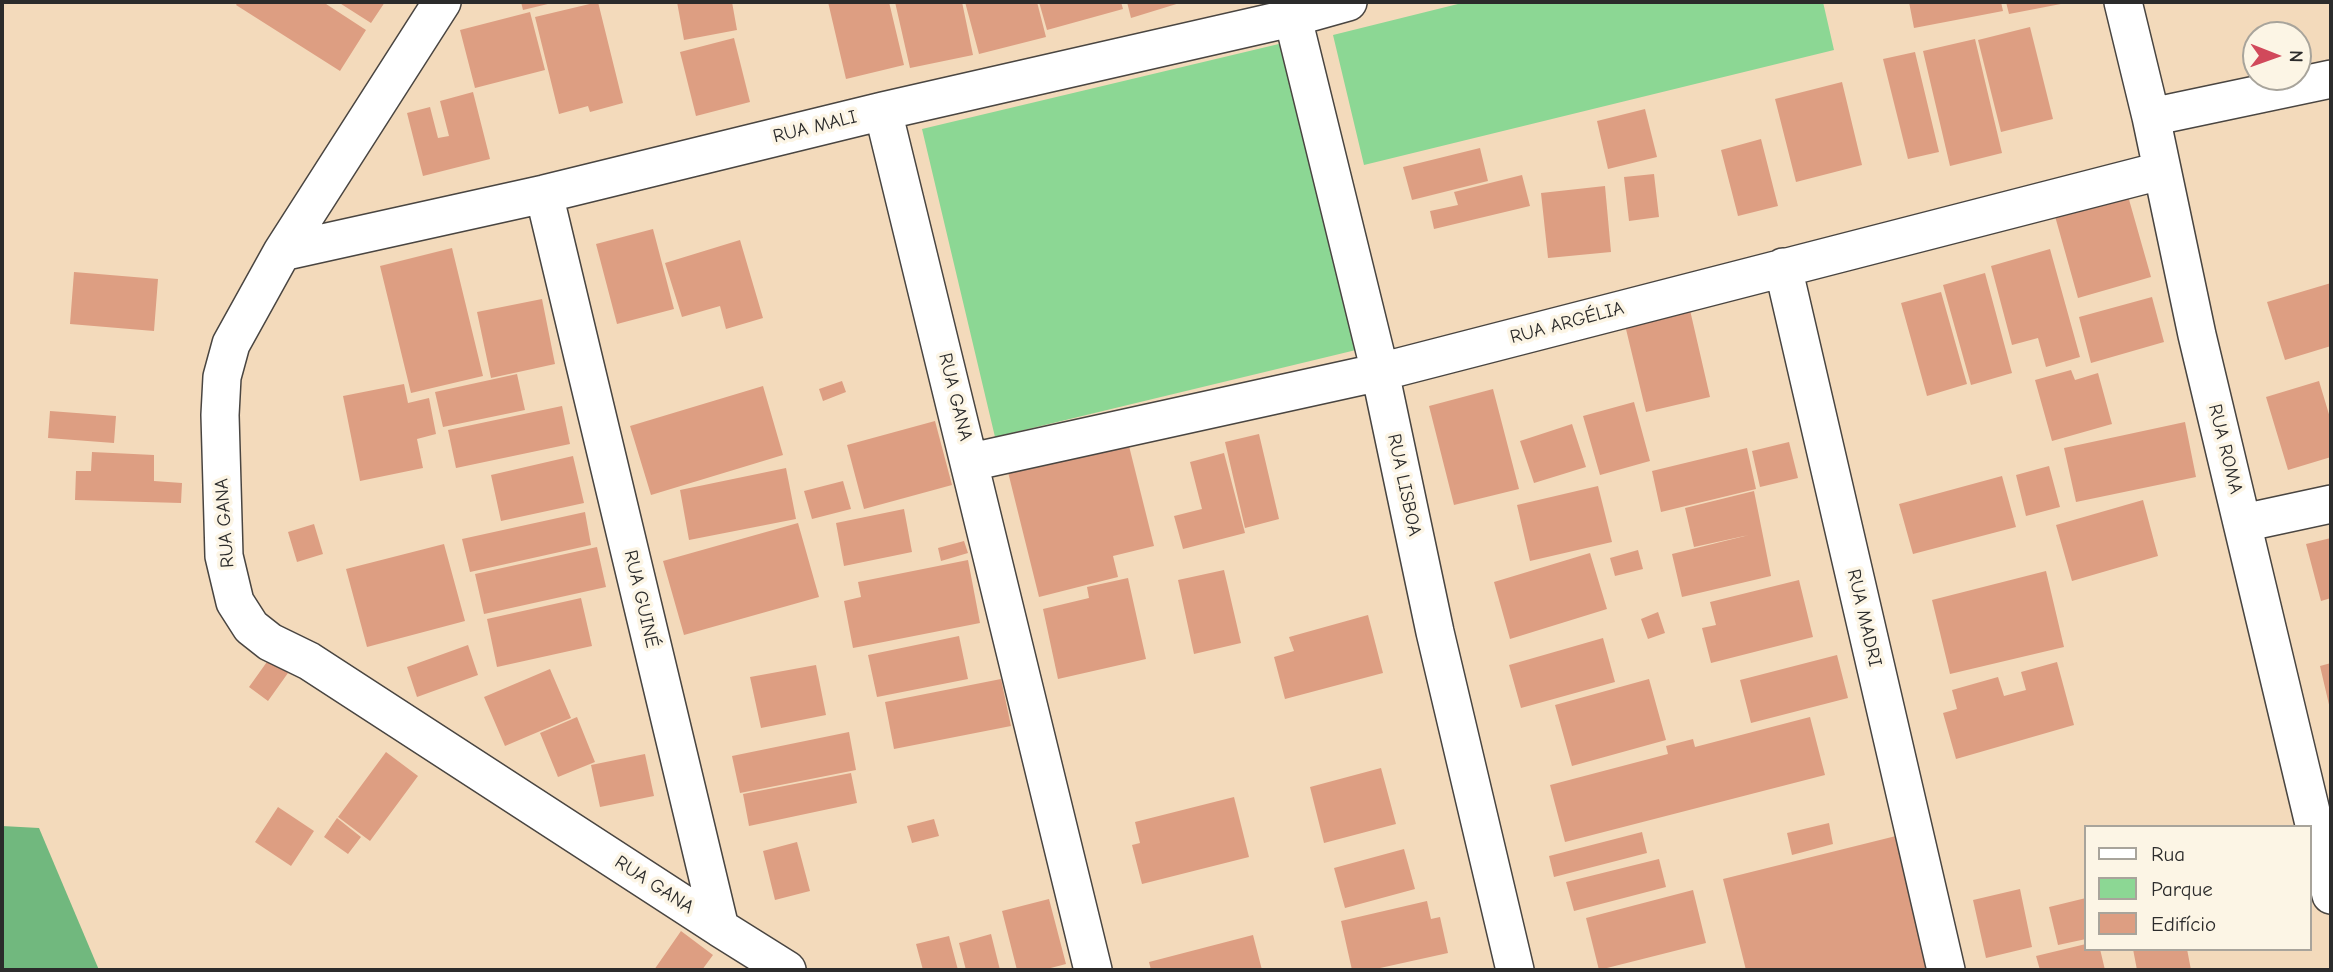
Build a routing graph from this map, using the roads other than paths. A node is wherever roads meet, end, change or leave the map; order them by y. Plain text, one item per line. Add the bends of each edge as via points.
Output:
1 (442, 2) edge
2 (1348, 2) edge
3 (2123, 2) edge
4 (1290, 10) edge
5 (2331, 79) edge
6 (883, 111) junction
7 (2151, 117) junction
8 (2160, 171) junction
9 (544, 194) junction
10 (282, 252) junction
11 (1783, 267) junction
12 (1380, 372) junction
13 (971, 462) junction
14 (2331, 505) edge
15 (2243, 523) junction
16 (2331, 895) edge
17 (720, 928) junction
18 (787, 970) edge
19 (1093, 970) edge
20 (1515, 970) edge
21 (1946, 970) edge

1 - 10 street, RUA GANA
2 - 4 street, RUA MALI
3 - 7 street, RUA ROMA
4 - 6 street, RUA MALI
4 - 12 street, RUA LISBOA
5 - 7 street
6 - 9 street, RUA MALI
6 - 13 street, RUA GANA
7 - 8 street, RUA ROMA
8 - 11 street, RUA ARGÉLIA
8 - 15 street, RUA ROMA
9 - 10 street, RUA MALI
9 - 17 street, RUA GUINÉ
10 - 17 street, RUA GANA via 231,344 222,377 224,556 235,602 251,627
11 - 12 street, RUA ARGÉLIA
11 - 21 street, RUA MADRI
12 - 13 street, RUA ARGÉLIA
12 - 20 street, RUA LISBOA via 1435,632
13 - 19 street, RUA GANA
14 - 15 street
15 - 16 street, RUA ROMA
17 - 18 street

